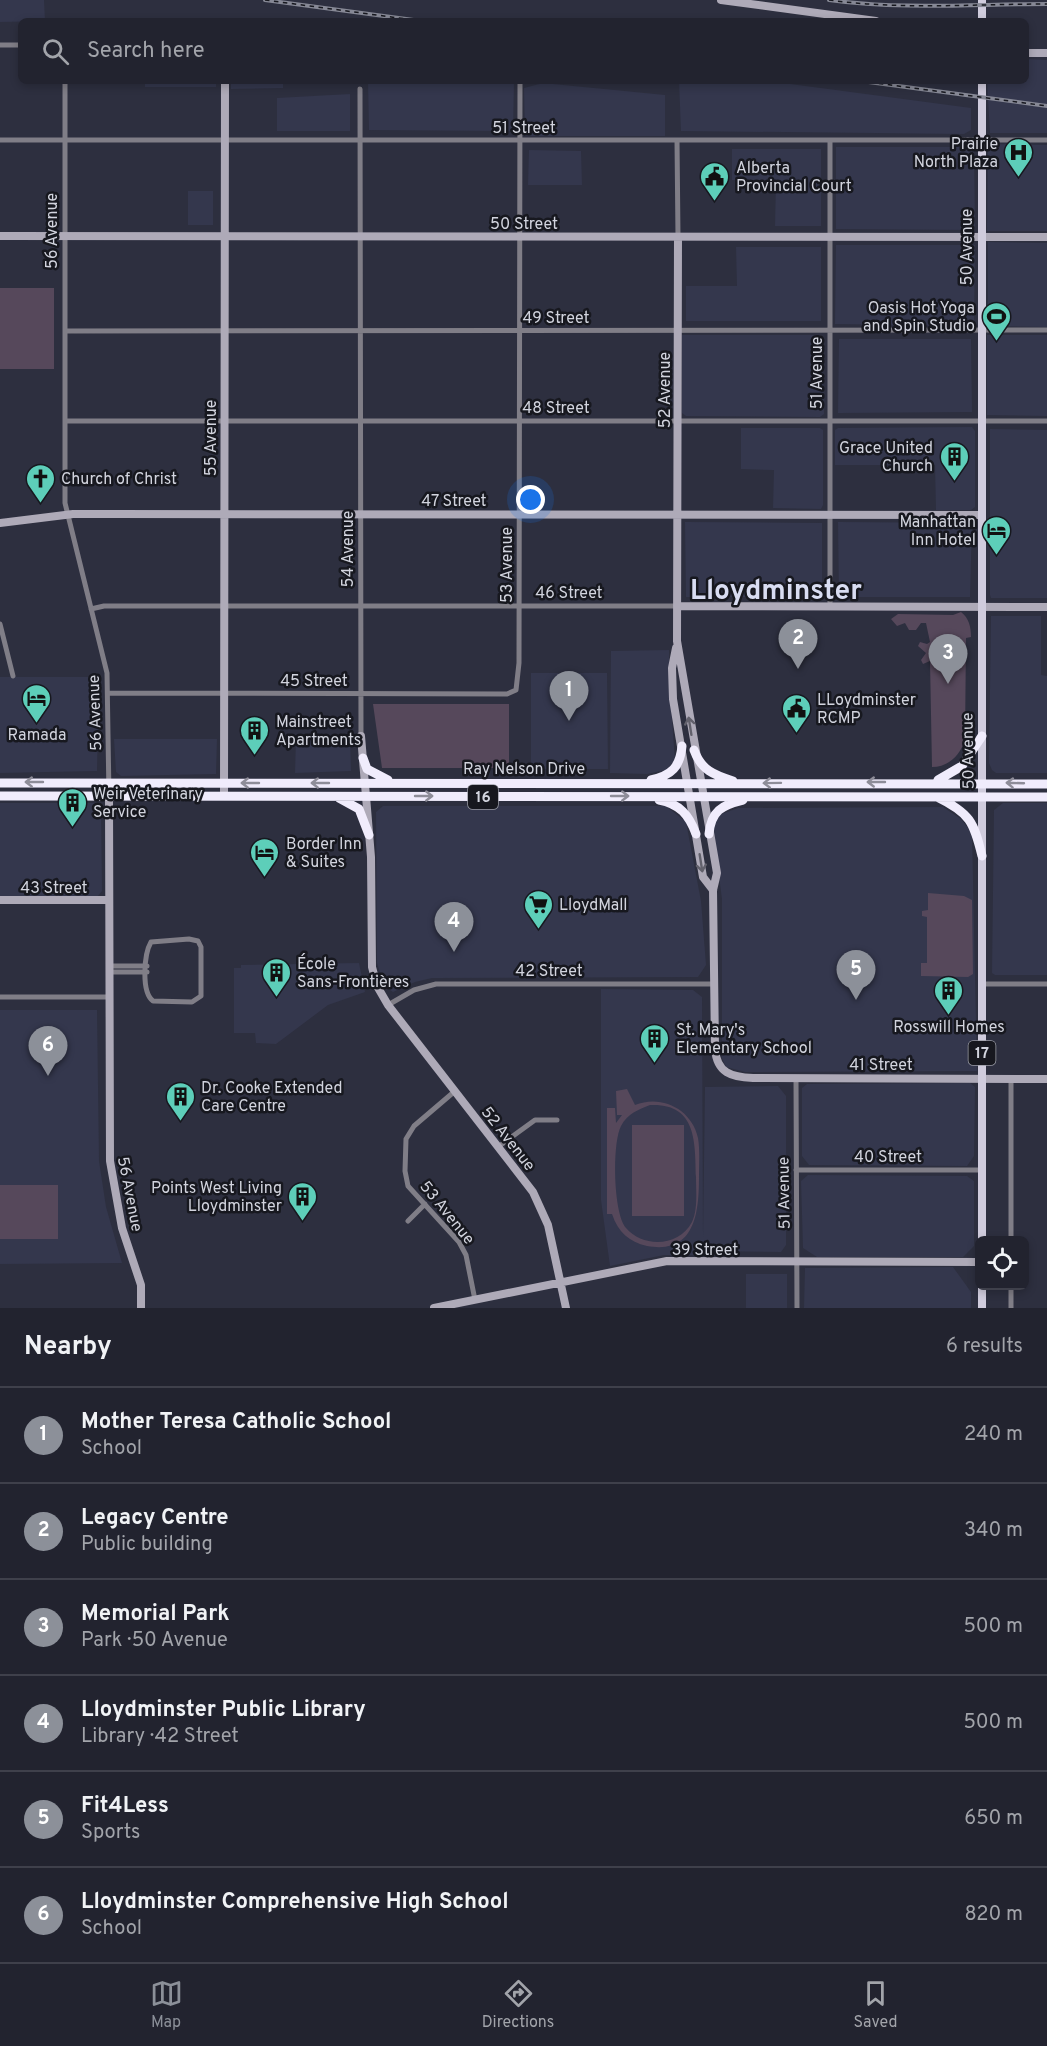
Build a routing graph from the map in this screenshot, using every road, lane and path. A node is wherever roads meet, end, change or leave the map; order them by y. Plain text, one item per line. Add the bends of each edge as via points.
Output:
1 (720, 0) edge
2 (982, 0) edge
3 (982, 11) junction
4 (854, 18) edge
5 (976, 18) edge
6 (982, 18) edge
7 (0, 45) edge
8 (18, 45) edge
9 (1029, 52) edge
10 (1047, 52) edge
11 (65, 84) edge
12 (225, 84) edge
13 (520, 84) edge
14 (982, 84) edge
15 (360, 89) dead end
16 (0, 140) edge
17 (65, 140) junction
18 (225, 140) junction
19 (360, 140) junction
20 (520, 140) junction
21 (677, 140) junction
22 (830, 140) junction
23 (982, 140) junction
24 (1047, 140) edge
25 (0, 236) edge
26 (64, 236) junction
27 (224, 236) junction
28 (361, 236) junction
29 (519, 237) junction
30 (678, 237) junction
31 (830, 237) junction
32 (981, 237) junction
33 (1047, 237) edge
34 (520, 330) junction
35 (678, 330) junction
36 (830, 330) junction
37 (981, 330) junction
38 (1047, 330) edge
39 (65, 331) junction
40 (224, 331) junction
41 (361, 331) junction
42 (65, 421) junction
43 (224, 421) junction
44 (360, 421) junction
45 (519, 421) junction
46 (677, 421) junction
47 (830, 421) junction
48 (981, 421) junction
49 (1047, 421) edge
50 (224, 514) junction
51 (360, 514) junction
52 (519, 514) junction
53 (678, 514) junction
54 (830, 514) junction
55 (67, 515) junction
56 (981, 515) junction
57 (0, 523) edge
58 (224, 606) junction
59 (360, 606) junction
60 (519, 606) junction
61 (677, 606) junction
62 (830, 606) junction
63 (981, 607) junction
64 (1047, 607) edge
65 (91, 609) junction
66 (0, 624) edge
67 (677, 641) junction
68 (13, 676) dead end
69 (517, 688) joint
70 (109, 693) junction
71 (224, 693) junction
72 (361, 694) junction
73 (361, 736) joint
74 (982, 736) junction
75 (682, 746) junction
76 (694, 750) junction
77 (363, 758) junction
78 (393, 782) junction
79 (934, 782) junction
80 (982, 782) junction
81 (0, 783) edge
82 (109, 783) junction
83 (365, 783) junction
84 (633, 783) junction
85 (224, 784) junction
86 (688, 784) junction
87 (700, 784) junction
88 (741, 784) junction
89 (1047, 784) edge
90 (0, 796) edge
91 (109, 796) junction
92 (224, 796) junction
93 (334, 796) junction
94 (366, 796) junction
95 (599, 796) junction
96 (642, 796) junction
97 (690, 796) junction
98 (702, 796) junction
99 (934, 796) junction
100 (982, 796) junction
101 (758, 797) junction
102 (1047, 797) edge
103 (584, 804) dead end
104 (696, 834) junction
105 (709, 834) junction
106 (369, 835) junction
107 (982, 856) junction
108 (713, 890) junction
109 (0, 900) edge
110 (109, 900) junction
111 (109, 969) junction
112 (147, 969) junction
113 (715, 984) junction
114 (982, 984) junction
115 (1047, 984) edge
116 (0, 997) edge
117 (108, 997) junction
118 (388, 1005) junction
119 (718, 1066) joint
120 (796, 1078) junction
121 (982, 1078) junction
122 (1011, 1079) junction
123 (1047, 1079) edge
124 (455, 1091) junction
125 (557, 1120) dead end
126 (498, 1147) junction
127 (796, 1170) junction
128 (981, 1170) junction
129 (425, 1204) junction
130 (408, 1221) dead end
131 (982, 1236) edge
132 (1011, 1236) edge
133 (797, 1262) junction
134 (975, 1262) edge
135 (561, 1283) junction
136 (982, 1290) edge
137 (1011, 1290) edge
138 (476, 1300) junction
139 (141, 1308) edge
140 (434, 1308) edge
141 (566, 1308) edge
142 (797, 1308) edge
143 (982, 1308) edge
144 (1011, 1308) edge

1 - 4 street
2 - 3 main road
3 - 5 main road
3 - 6 main road
7 - 8 street
9 - 10 street
11 - 17 street, 56 Avenue
12 - 18 street, 55 Avenue
13 - 20 street, 53 Avenue
14 - 23 main road, 50 Avenue
15 - 19 street, 54 Avenue
16 - 17 street, 51 Street
17 - 18 street, 51 Street
17 - 26 street, 56 Avenue
18 - 19 street, 51 Street
18 - 27 street, 55 Avenue
19 - 20 street, 51 Street
19 - 28 street, 54 Avenue
20 - 21 street, 51 Street
20 - 29 street, 53 Avenue
21 - 22 street, 51 Street
21 - 30 street, 52 Avenue
22 - 23 street, 51 Street
22 - 31 street, 51 Avenue
23 - 24 street, 51 Street
23 - 32 main road, 50 Avenue
25 - 26 street, 50 Street
26 - 27 street, 50 Street
26 - 39 street, 56 Avenue
27 - 28 street, 50 Street
27 - 40 street, 55 Avenue
28 - 29 street, 50 Street
28 - 41 street, 54 Avenue
29 - 30 street, 50 Street
29 - 34 street, 53 Avenue
30 - 31 street, 50 Street
30 - 35 street, 52 Avenue
31 - 32 street, 50 Street
31 - 36 street, 51 Avenue
32 - 33 street, 50 Street
32 - 37 main road, 50 Avenue
34 - 35 street, 49 Street
34 - 41 street, 49 Street
34 - 45 street, 53 Avenue
35 - 36 street, 49 Street
35 - 46 street, 52 Avenue
36 - 37 street, 49 Street
36 - 47 street, 51 Avenue
37 - 38 street, 49 Street
37 - 48 main road, 50 Avenue
39 - 40 street, 49 Street
39 - 42 street, 56 Avenue
40 - 41 street, 49 Street
40 - 43 street, 55 Avenue
41 - 44 street, 54 Avenue
42 - 43 street, 48 Street
42 - 55 street, 56 Avenue
43 - 44 street, 48 Street
43 - 50 street, 55 Avenue
44 - 45 street, 48 Street
44 - 51 street, 54 Avenue
45 - 46 street, 48 Street
45 - 52 street, 53 Avenue
46 - 47 street, 48 Street
46 - 53 street, 52 Avenue
47 - 48 street, 48 Street
47 - 54 street, 51 Avenue
48 - 49 street, 48 Street
48 - 56 main road, 50 Avenue
50 - 51 street, 47 Street
50 - 55 street, 47 Street
50 - 58 street, 55 Avenue
51 - 52 street, 47 Street
51 - 59 street, 54 Avenue
52 - 53 street, 47 Street
52 - 60 street, 53 Avenue
53 - 54 street, 47 Street
53 - 61 street, 52 Avenue
54 - 56 street, 47 Street
54 - 62 street, 51 Avenue
55 - 57 street, 47 Street
55 - 65 street, 56 Avenue
56 - 63 main road, 50 Avenue
58 - 59 street, 46 Street
58 - 65 street, 46 Street
58 - 71 street, 55 Avenue
59 - 60 street, 46 Street
59 - 72 street, 54 Avenue
60 - 61 street, 46 Street
60 - 69 street, 53 Avenue
61 - 62 street, 46 Street
61 - 67 street, 52 Avenue
62 - 63 street, 46 Street
63 - 64 street, 46 Street
63 - 74 main road, 50 Avenue
65 - 70 street, 56 Avenue
66 - 68 street
67 - 75 street, 52 Avenue via 672,688
76 -> 67 street, 52 Avenue
69 - 72 street, 45 Street via 507,694
70 - 71 street, 45 Street
70 - 82 street, 56 Avenue
71 - 72 street, 45 Street
71 - 85 street, 55 Avenue
72 - 73 street, 54 Avenue
73 - 77 street, 54 Avenue
74 - 79 highway via 962,766
74 - 80 main road, 50 Avenue
75 - 84 highway via 673,772
75 - 86 street, 52 Avenue
76 - 87 street, 52 Avenue
76 - 88 highway via 702,767
77 - 78 highway via 372,773
77 - 83 street, 54 Avenue
78 - 83 highway, Ray Nelson Drive
78 - 84 highway, Ray Nelson Drive / 16
79 - 80 highway, Ray Nelson Drive / 16
79 -> 88 highway, Ray Nelson Drive / 16
89 -> 80 highway, Ray Nelson Drive / 16
80 - 100 main road, 50 Avenue
82 -> 81 highway, Ray Nelson Drive
82 - 85 highway, Ray Nelson Drive
82 - 91 street, 56 Avenue
83 -> 85 highway, Ray Nelson Drive
83 - 94 street, 54 Avenue
84 - 86 highway, Ray Nelson Drive / 16
85 - 92 street, 55 Avenue
86 - 87 highway, Ray Nelson Drive / 16
86 - 97 street, 52 Avenue
87 - 88 highway, Ray Nelson Drive / 16
87 - 98 street, 52 Avenue
90 - 91 highway, Ray Nelson Drive / 16
91 - 92 highway, Ray Nelson Drive / 16
91 - 110 street, 56 Avenue
92 - 93 highway, Ray Nelson Drive / 16
93 - 94 highway, Ray Nelson Drive / 16
93 - 106 highway via 359,809
94 -> 95 highway, Ray Nelson Drive / 16
94 - 106 street, 54 Avenue
95 -> 96 highway, Ray Nelson Drive / 16
95 - 103 highway
96 - 97 highway, Ray Nelson Drive / 16
96 - 104 highway via 680,808
97 - 98 highway, Ray Nelson Drive / 16
97 - 104 street, 52 Avenue
98 - 101 highway, Ray Nelson Drive / 16
98 - 105 street, 52 Avenue
99 - 100 highway, Ray Nelson Drive / 16
99 - 101 highway, Ray Nelson Drive / 16
99 - 107 highway via 968,816
100 - 102 highway, Ray Nelson Drive / 16
100 - 107 main road, 50 Avenue / 17
101 - 105 highway via 716,810
104 -> 108 street, 52 Avenue via 703,877
105 - 108 street, 52 Avenue via 717,873
106 - 118 street, 54 Avenue via 372,967
107 - 114 main road, 50 Avenue / 17
108 - 113 street, 52 Avenue
109 - 110 street, 43 Street
110 - 111 street, 56 Avenue
111 - 112 street
111 - 117 street, 56 Avenue
112 - 112 street via 147,994 153,1001 192,1002 201,996 198,941 154,940 148,945
113 - 118 street, 42 Street via 436,984 418,988
113 - 119 street, 52 Avenue
114 - 115 street
114 - 121 main road, 50 Avenue / 17
116 - 117 street
117 - 139 street, 56 Avenue via 110,1161 120,1219 141,1285
118 - 124 street, 52 Avenue
119 - 120 street, 41 Street via 727,1074 742,1078
120 - 121 street, 41 Street
120 - 127 street, 51 Avenue
121 - 122 street, 41 Street
121 - 128 main road, 50 Avenue / 17
122 - 123 street, 41 Street
122 - 132 street
124 - 126 street, 52 Avenue
124 - 129 street, 53 Avenue via 421,1117 406,1139 408,1186
125 - 126 street via 535,1120
126 - 135 street, 52 Avenue via 540,1205
127 - 128 street, 40 Street
127 - 133 street, 51 Avenue
128 - 131 main road, 50 Avenue / 17
129 - 130 street
129 - 138 street, 53 Avenue via 466,1255
133 - 134 street, 39 Street
133 - 135 street, 39 Street via 667,1262
133 - 142 street, 51 Avenue
135 - 138 street, 39 Street
135 - 141 street, 52 Avenue
136 - 143 main road
137 - 144 street
138 - 140 street, 39 Street

